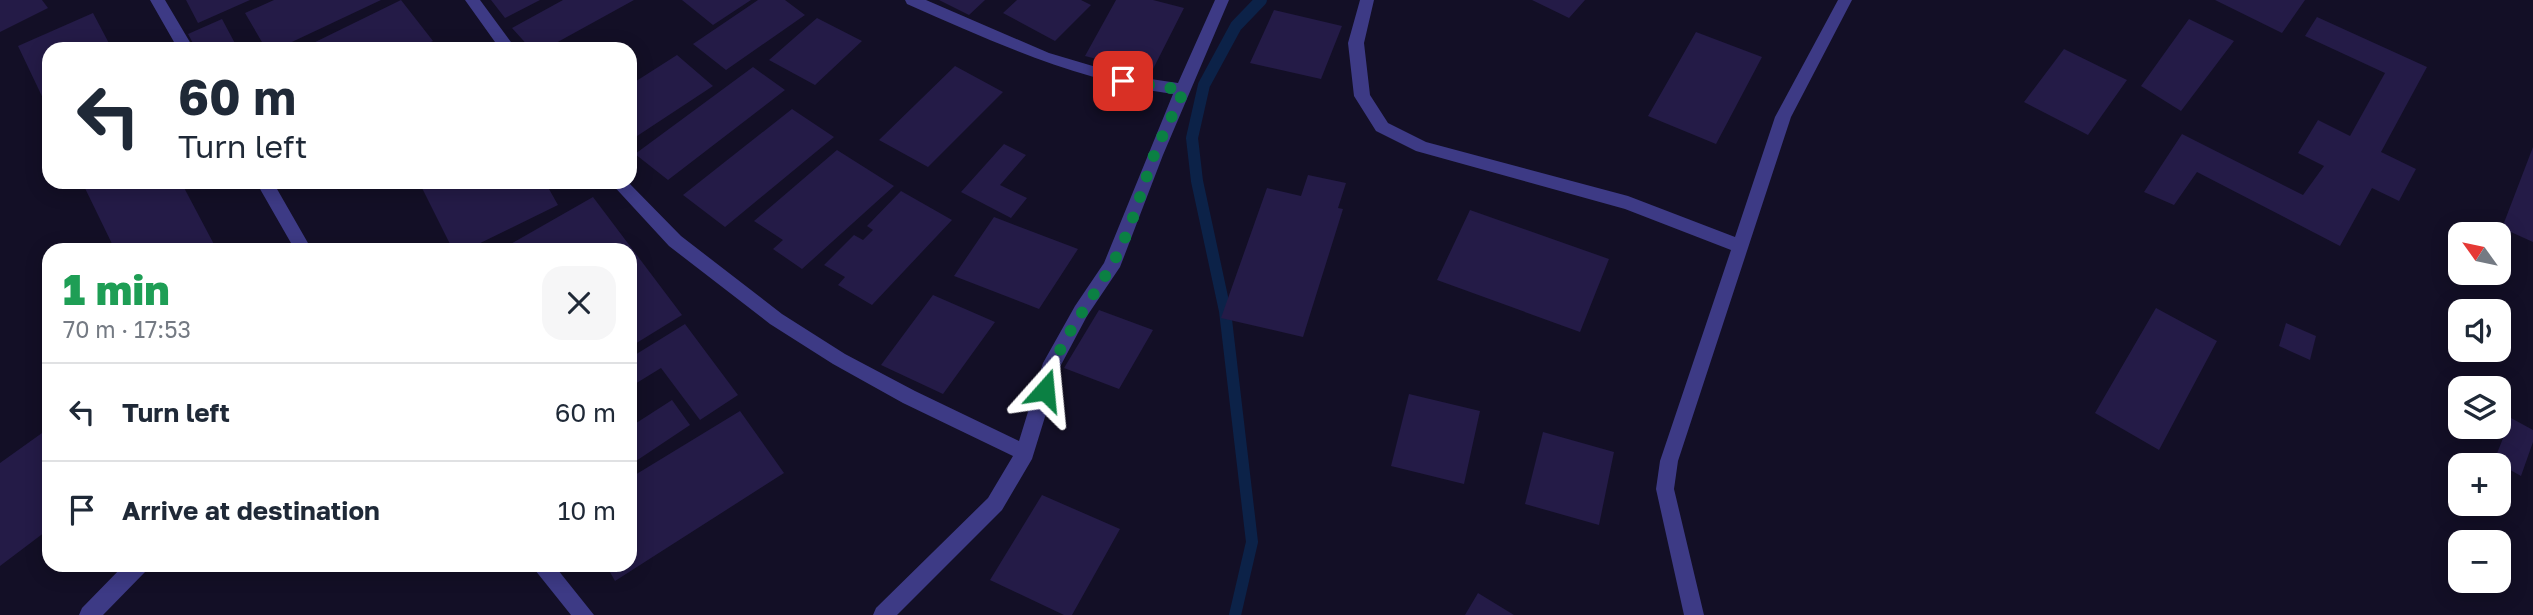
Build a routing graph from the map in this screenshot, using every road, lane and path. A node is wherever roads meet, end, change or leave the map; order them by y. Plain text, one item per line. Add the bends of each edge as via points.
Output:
1 (157, 0) edge
2 (472, 0) edge
3 (912, 0) edge
4 (1222, 0) edge
5 (1367, 0) edge
6 (1845, 0) edge
7 (182, 42) edge
8 (503, 42) edge
9 (1184, 90) junction
10 (268, 189) edge
11 (625, 189) edge
12 (300, 243) edge
13 (1740, 246) junction
14 (1025, 453) junction
15 (131, 572) edge
16 (547, 572) edge
17 (89, 615) edge
18 (584, 615) edge
19 (883, 615) edge
20 (1694, 615) edge

1 - 7 street
2 - 8 street
3 - 9 street via 1044,57 1123,81
4 - 9 street
5 - 13 street via 1356,43 1362,96 1382,128 1422,147 1628,203
6 - 13 street via 1783,117
9 - 14 street via 1111,267 1052,363
10 - 12 street
11 - 14 street via 674,241 775,319 909,397
13 - 20 street via 1669,461 1665,489
14 - 19 street via 995,504
15 - 17 street
16 - 18 street

